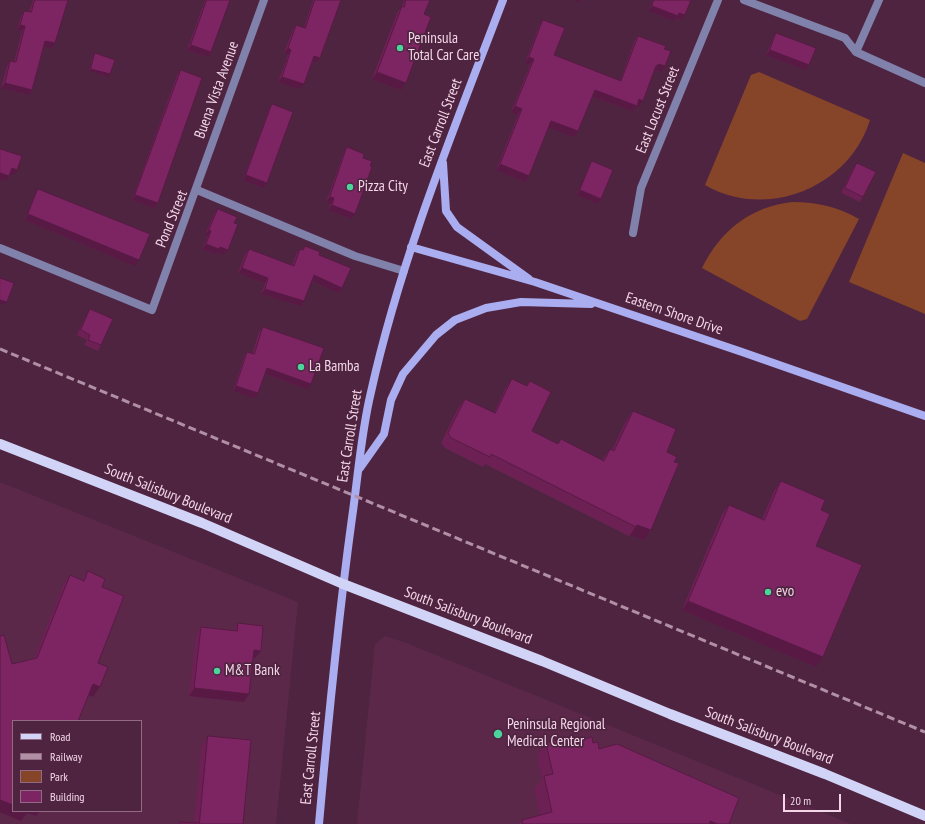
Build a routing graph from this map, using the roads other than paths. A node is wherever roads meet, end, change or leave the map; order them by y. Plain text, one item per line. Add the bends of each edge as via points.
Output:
1 (264, 0) edge
2 (503, 0) edge
3 (718, 0) edge
4 (744, 0) edge
5 (879, 0) edge
6 (856, 52) junction
7 (925, 83) edge
8 (442, 159) junction
9 (197, 190) junction
10 (633, 233) dead end
11 (411, 247) junction
12 (0, 248) edge
13 (404, 271) junction
14 (535, 282) junction
15 (601, 304) junction
16 (925, 416) edge
17 (0, 444) edge
18 (358, 470) junction
19 (343, 584) junction
20 (925, 816) edge
21 (319, 824) edge

1 - 9 street, Buena Vista Avenue
2 - 8 main road, East Carroll Street
3 - 10 street, East Locust Street via 641,188
4 - 6 street via 845,38
5 - 6 street
6 - 7 street
8 - 11 main road, East Carroll Street
8 - 14 main road via 446,211 457,227
9 - 12 street, Pond Street via 152,310
9 - 13 street, Pond Street via 355,256
11 - 13 main road, East Carroll Street
11 - 14 main road, Eastern Shore Drive
13 - 18 main road, East Carroll Street via 370,394
14 - 15 main road, Eastern Shore Drive
15 - 16 main road, Eastern Shore Drive
15 - 18 main road via 521,302 486,308 455,320 436,334 403,374 392,400 384,434
17 - 19 main road, South Salisbury Boulevard via 202,523
18 - 19 main road, East Carroll Street
19 - 20 main road, South Salisbury Boulevard via 542,661
19 - 21 main road, East Carroll Street

